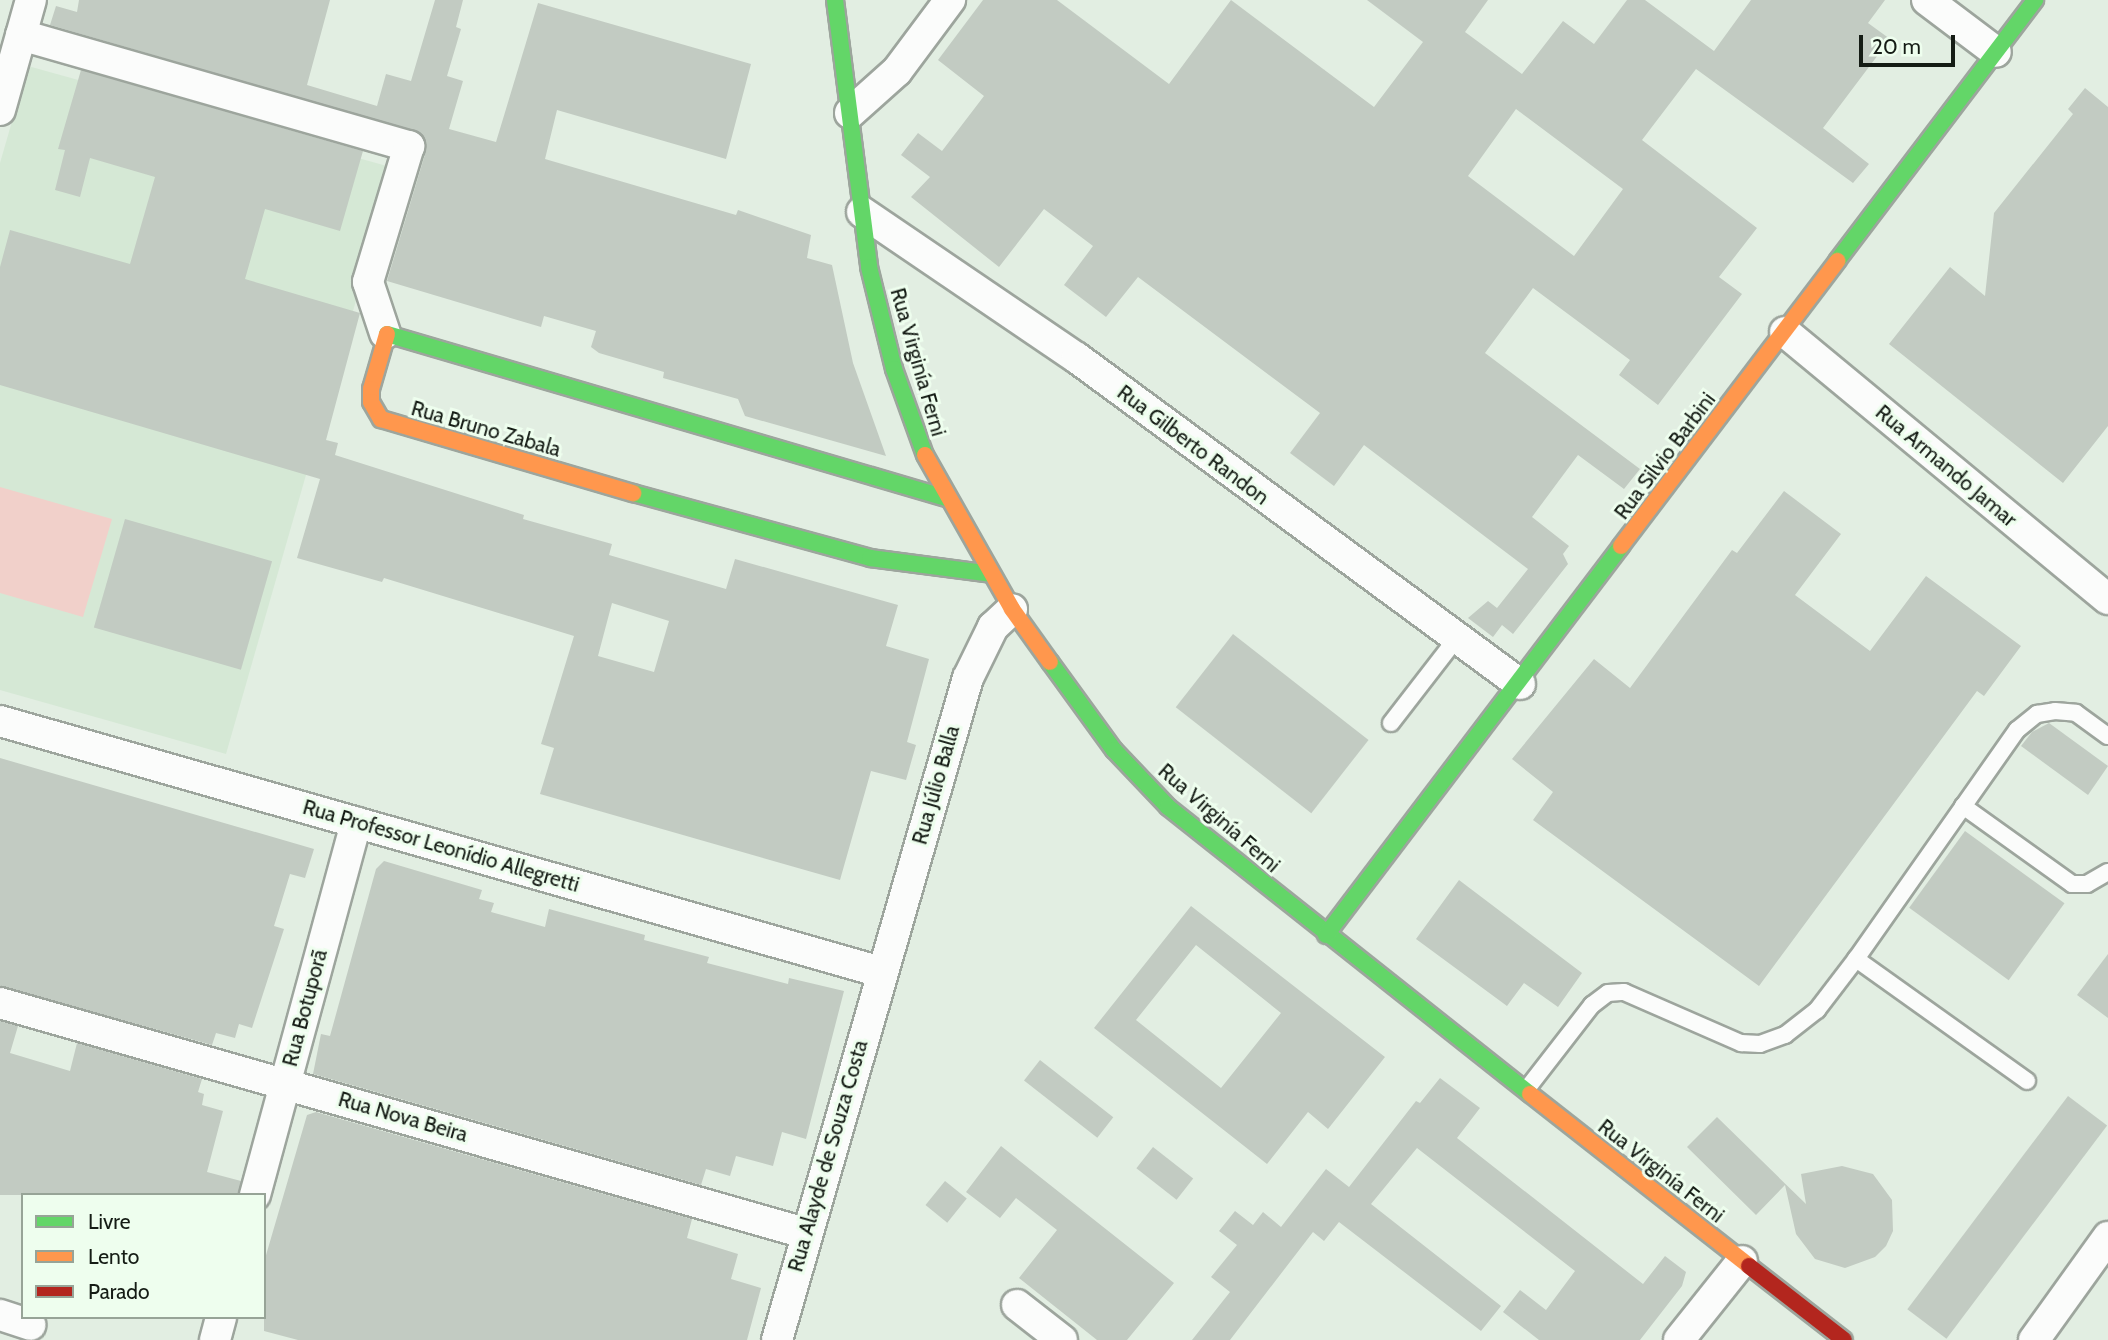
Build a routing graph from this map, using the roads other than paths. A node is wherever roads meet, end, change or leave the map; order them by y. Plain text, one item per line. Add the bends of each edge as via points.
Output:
1 (32, 0) edge
2 (835, 0) edge
3 (950, 0) edge
4 (1927, 0) edge
5 (2035, 0) edge
6 (22, 35) junction
7 (1996, 52) junction
8 (0, 110) edge
9 (850, 113) junction
10 (862, 212) junction
11 (1785, 332) junction
12 (385, 333) junction
13 (946, 498) junction
14 (991, 574) junction
15 (2108, 599) edge
16 (1012, 609) junction
17 (1456, 639) junction
18 (1520, 684) junction
19 (0, 721) edge
20 (1391, 723) dead end
21 (2108, 736) edge
22 (1963, 806) junction
23 (356, 822) junction
24 (2108, 872) edge
25 (1326, 935) junction
26 (1856, 959) junction
27 (881, 972) junction
28 (0, 1003) edge
29 (2027, 1081) dead end
30 (285, 1084) junction
31 (1525, 1092) junction
32 (256, 1193) edge
33 (805, 1233) junction
34 (2108, 1237) edge
35 (1742, 1261) junction
36 (1017, 1305) dead end
37 (0, 1315) edge
38 (220, 1319) edge
39 (30, 1325) dead end
40 (215, 1340) edge
41 (777, 1340) edge
42 (1062, 1340) edge
43 (1679, 1340) edge
44 (1844, 1340) edge
45 (2034, 1340) edge

1 - 6 street
2 - 9 street, Rua Virginía Ferni
3 - 9 street via 897,71
4 - 7 street
5 - 7 street, Rua Silvio Barbini
6 - 8 street
6 - 12 street via 409,146 368,282
7 - 11 street, Rua Silvio Barbini
9 - 10 street, Rua Virginía Ferni
10 - 13 street, Rua Virginía Ferni via 869,267 894,369 920,447
10 - 17 street, Rua Gilberto Randon via 1077,358
11 - 15 street, Rua Armando Jamar
11 - 18 street, Rua Silvio Barbini
12 - 13 street
12 - 14 street, Rua Bruno Zabala via 371,402 381,419 400,428 870,558
13 - 14 street, Rua Virginía Ferni
14 - 16 street, Rua Virginía Ferni
16 - 25 street, Rua Virginía Ferni via 1114,750 1168,807
16 - 27 street, Rua Júlio Balla via 987,636 968,678
17 - 18 street, Rua Gilberto Randon
17 - 20 lane
18 - 25 street, Rua Silvio Barbini
19 - 23 street, Rua Professor Leonídio Allegretti
21 - 22 lane via 2076,713 2037,714 2017,730
22 - 24 lane via 2072,884 2087,884
22 - 26 lane
23 - 27 street, Rua Professor Leonídio Allegretti
23 - 30 street, Rua Botuporã
25 - 31 street, Rua Virginía Ferni
26 - 29 lane
26 - 31 lane via 1817,1010 1785,1035 1760,1044 1741,1043 1624,992 1608,993 1592,1005
27 - 33 street, Rua Alayde de Souza Costa
28 - 30 street, Rua Nova Beira
30 - 32 street, Rua Botuporã
30 - 33 street, Rua Nova Beira
31 - 35 street, Rua Virginía Ferni
33 - 41 street, Rua Alayde de Souza Costa
34 - 45 street
35 - 43 street
35 - 44 street, Rua Virginía Ferni
36 - 42 street
37 - 39 street
38 - 40 street

